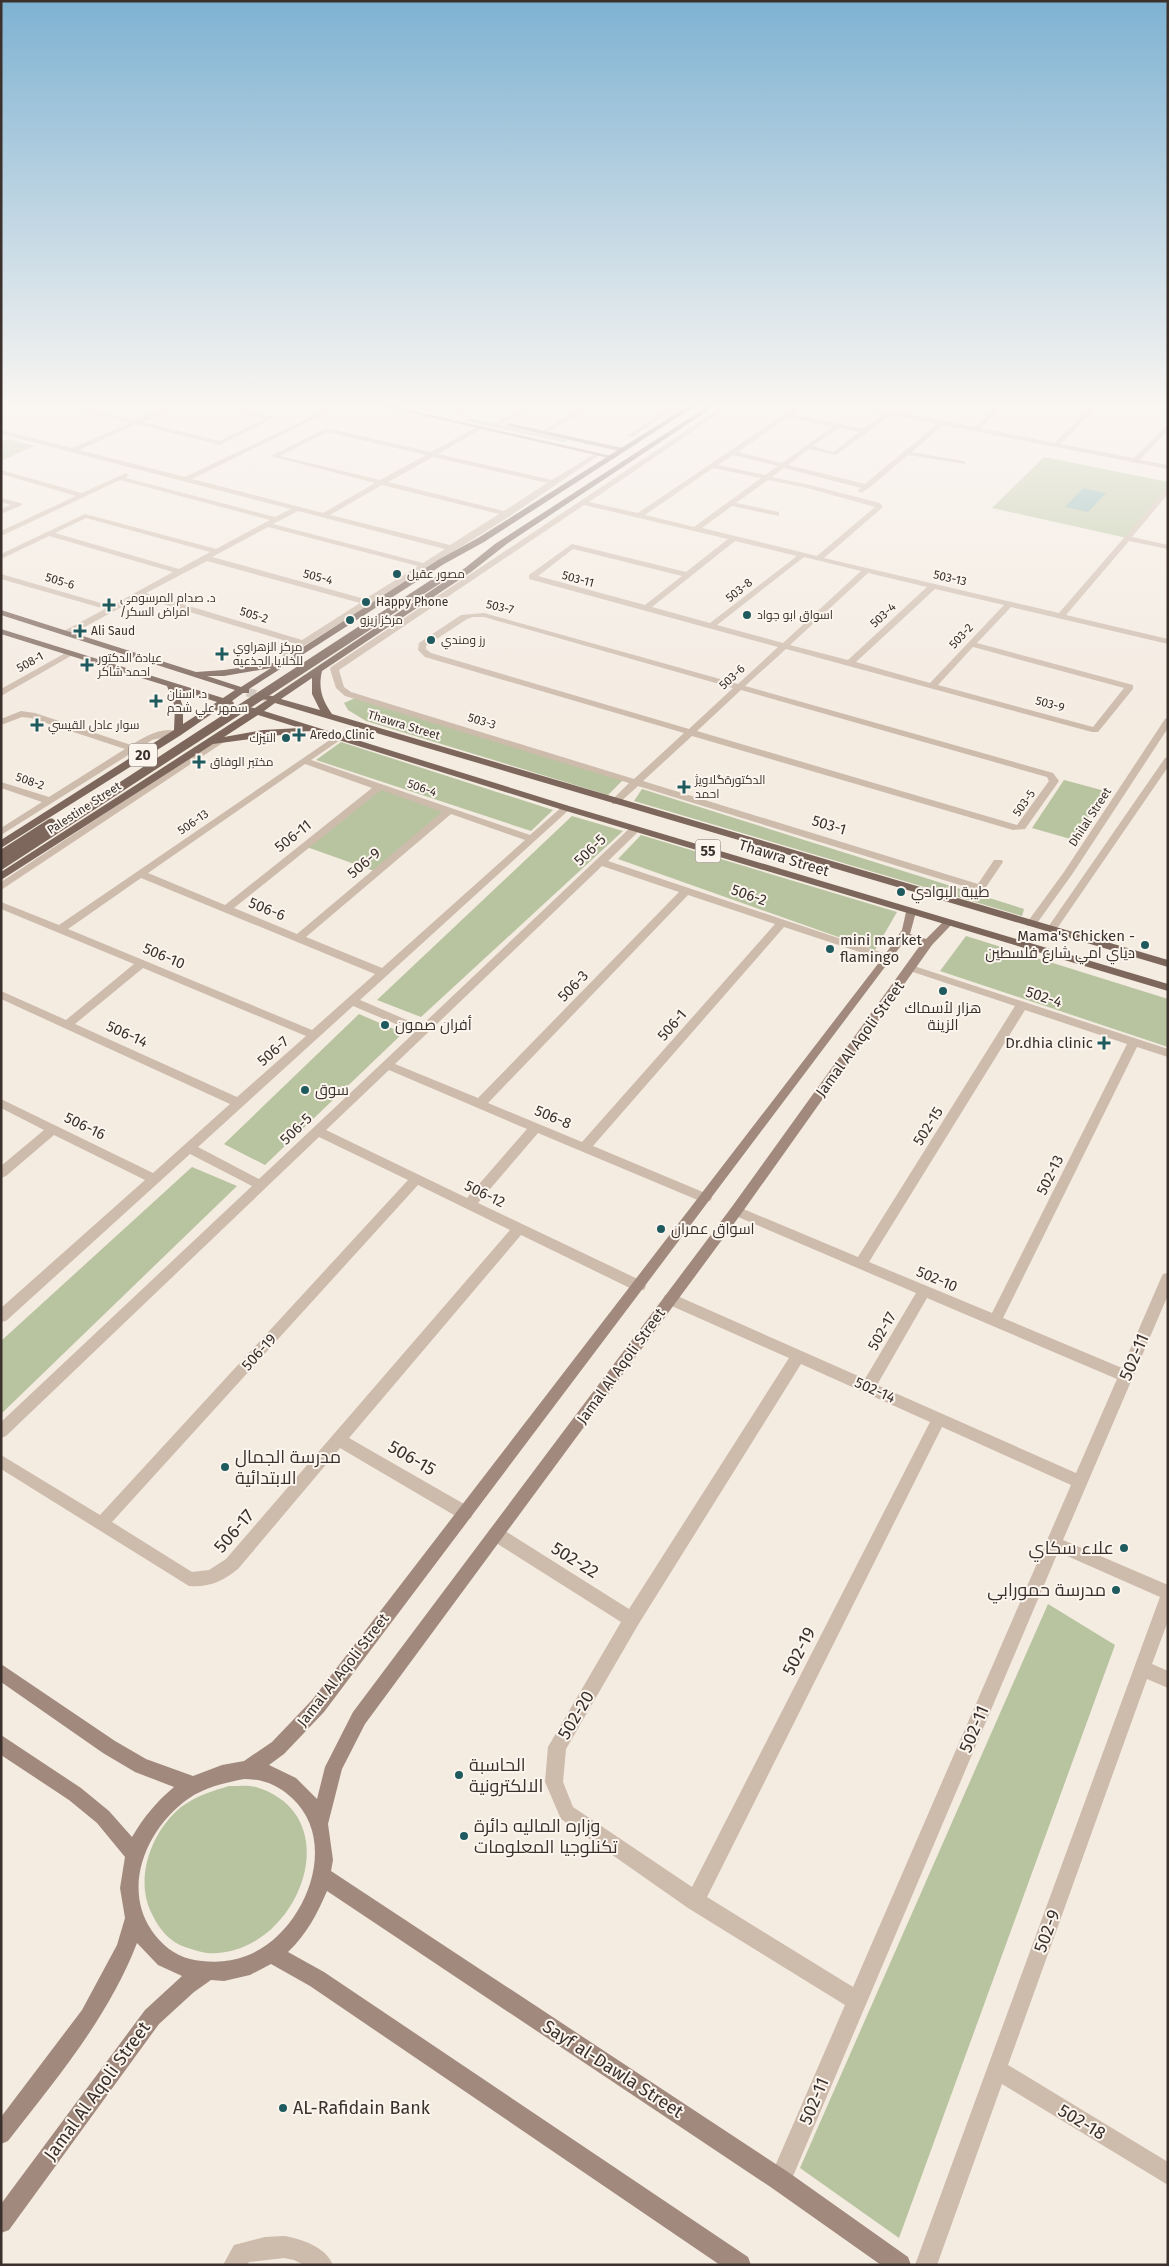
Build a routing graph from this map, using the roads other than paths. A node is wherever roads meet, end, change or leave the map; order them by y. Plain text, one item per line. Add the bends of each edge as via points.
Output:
1 (47, 512) edge
2 (246, 512) edge
3 (293, 512) edge
4 (304, 512) edge
5 (329, 512) edge
6 (498, 512) edge
7 (510, 512) edge
8 (525, 512) edge
9 (551, 512) edge
10 (568, 512) edge
11 (622, 512) edge
12 (645, 512) edge
13 (720, 512) edge
14 (766, 512) edge
15 (873, 512) edge
16 (1149, 512) edge
17 (507, 514) junction
18 (776, 514) dead end
19 (322, 516) junction
20 (639, 516) junction
21 (277, 520) junction
22 (268, 525) junction
23 (696, 529) junction
24 (1, 534) edge
25 (49, 534) junction
26 (734, 538) junction
27 (1126, 538) junction
28 (481, 540) junction
29 (505, 542) junction
30 (1168, 547) edge
31 (451, 548) junction
32 (218, 552) junction
33 (802, 555) junction
34 (1, 557) edge
35 (206, 558) junction
36 (818, 558) junction
37 (423, 566) junction
38 (866, 570) junction
39 (180, 572) junction
40 (442, 574) junction
41 (688, 574) junction
42 (1, 576) edge
43 (933, 586) junction
44 (140, 594) junction
45 (366, 602) junction
46 (1009, 604) junction
47 (646, 608) junction
48 (113, 609) junction
49 (1, 612) edge
50 (1061, 616) junction
51 (18, 618) junction
52 (712, 625) junction
53 (1, 627) edge
54 (1168, 630) edge
55 (1, 631) edge
56 (68, 634) junction
57 (1164, 641) edge
58 (303, 643) junction
59 (785, 644) junction
60 (970, 644) junction
61 (72, 653) junction
62 (284, 662) junction
63 (851, 662) junction
64 (318, 670) junction
65 (188, 672) junction
66 (170, 683) junction
67 (933, 685) junction
68 (739, 687) junction
69 (244, 691) junction
70 (1, 693) edge
71 (270, 698) junction
72 (227, 702) junction
73 (253, 710) junction
74 (329, 716) junction
75 (1168, 721) edge
76 (1, 722) edge
77 (318, 730) junction
78 (691, 731) junction
79 (177, 734) junction
80 (340, 736) junction
81 (221, 740) junction
82 (207, 742) junction
83 (133, 749) junction
84 (1158, 760) edge
85 (304, 761) junction
86 (637, 781) junction
87 (1, 785) edge
88 (379, 786) junction
89 (50, 801) junction
90 (614, 802) junction
91 (566, 808) junction
92 (449, 811) junction
93 (635, 829) junction
94 (1, 832) edge
95 (532, 839) junction
96 (1, 845) edge
97 (774, 849) junction
98 (1, 855) edge
99 (601, 862) junction
100 (998, 862) dead end
101 (1, 866) edge
102 (759, 866) junction
103 (140, 874) junction
104 (1, 877) edge
105 (1, 887) edge
106 (687, 890) junction
107 (1, 905) edge
108 (226, 908) junction
109 (911, 912) junction
110 (782, 922) junction
111 (948, 923) junction
112 (1030, 924) junction
113 (60, 929) junction
114 (1051, 930) junction
115 (903, 935) junction
116 (299, 938) junction
117 (928, 943) junction
118 (888, 958) junction
119 (142, 963) junction
120 (1168, 964) edge
121 (912, 968) junction
122 (384, 973) junction
123 (1168, 988) edge
124 (1, 995) edge
125 (352, 1001) junction
126 (1022, 1005) junction
127 (67, 1025) junction
128 (423, 1031) junction
129 (314, 1035) junction
130 (1134, 1042) junction
131 (1168, 1054) edge
132 (387, 1065) junction
133 (1, 1103) edge
134 (239, 1103) junction
135 (480, 1104) junction
136 (536, 1127) junction
137 (53, 1129) junction
138 (317, 1132) junction
139 (189, 1148) junction
140 (584, 1148) junction
141 (1, 1173) edge
142 (155, 1179) junction
143 (416, 1179) junction
144 (261, 1185) junction
145 (706, 1198) junction
146 (469, 1204) junction
147 (736, 1211) junction
148 (519, 1228) junction
149 (862, 1264) junction
150 (1168, 1278) edge
151 (639, 1286) junction
152 (924, 1291) junction
153 (670, 1299) junction
154 (1, 1317) edge
155 (995, 1321) junction
156 (798, 1356) junction
157 (1126, 1376) junction
158 (868, 1387) junction
159 (939, 1419) junction
160 (1, 1432) edge
161 (338, 1438) junction
162 (1, 1461) edge
163 (1080, 1482) junction
164 (466, 1513) junction
165 (101, 1524) junction
166 (496, 1534) junction
167 (1054, 1543) junction
168 (1168, 1595) edge
169 (632, 1620) junction
170 (1142, 1668) junction
171 (1, 1672) edge
172 (1168, 1680) edge
173 (1, 1744) edge
174 (247, 1770) junction
175 (191, 1784) junction
176 (320, 1822) junction
177 (134, 1854) junction
178 (323, 1877) junction
179 (695, 1901) junction
180 (135, 1920) junction
181 (271, 1953) junction
182 (206, 1972) junction
183 (857, 2001) junction
184 (997, 2070) junction
185 (1, 2134) edge
186 (1168, 2174) edge
187 (780, 2180) junction
188 (1, 2222) edge
189 (234, 2265) edge
190 (322, 2265) edge
191 (740, 2265) edge
192 (900, 2265) edge
193 (926, 2265) edge

1 - 24 street
2 - 21 street
3 - 21 street
4 - 19 street
5 - 19 street
6 - 17 street
7 - 17 street
8 - 28 main road, Palestine Street / 20
9 - 29 main road, Palestine Street / 20
10 - 86 street, 503-3 via 334,669 340,688 348,694
11 - 20 street, 503-13
12 - 20 street
13 - 23 street
14 - 18 street
15 - 36 street
16 - 27 street
17 - 31 street
19 - 31 street
20 - 23 street, 503-13
21 - 22 street
22 - 32 street
22 - 37 street
23 - 26 street, 503-13
25 - 32 street via 85,516
25 - 34 street
25 - 39 street
26 - 33 street, 503-13
26 - 41 street
27 - 30 street
27 - 50 street
28 - 40 main road, Palestine Street / 20
28 - 62 main road, Palestine Street / 20
29 - 40 main road, Palestine Street / 20
29 - 64 main road, Palestine Street / 20
31 - 37 street
32 - 35 street
33 - 36 street, 503-13
33 - 52 street, 503-8
35 - 39 street
35 - 45 street, 505-4
36 - 38 street, 503-13
37 - 45 street
38 - 43 street, 503-13
38 - 59 street, 503-6
39 - 44 street
40 - 98 main road, Palestine Street / 20, bridge
40 - 101 main road, Palestine Street / 20, bridge
41 - 47 street
41 - 47 street, 503-11 via 572,546 532,575 534,579
42 - 48 street, 505-6
43 - 46 street, 503-13
43 - 63 street, 503-4
44 - 48 street
44 - 58 street, 505-2
45 - 58 street
46 - 50 street, 503-13
46 - 60 street, 503-2
47 - 52 street, 503-11
48 - 56 street
49 - 51 main road
50 - 57 street, 503-13
51 - 53 main road
51 - 56 main road
52 - 59 street, 503-11
54 - 57 street
55 - 61 main road
56 - 65 main road
58 - 62 street via 287,653
59 - 63 street, 503-9
59 - 68 street, 503-6
60 - 67 street, 503-2
60 - 67 street, 503-9 via 1130,687 1095,730
61 - 66 main road
61 - 70 street, 508-1
62 - 65 main road via 224,672
62 - 69 main road, Palestine Street / 20
63 - 67 street, 503-9
64 - 71 main road, Palestine Street / 20
64 - 74 main road via 315,693
65 - 69 main road
66 - 72 main road
66 - 79 main road via 179,707
68 - 78 street, 503-6
68 - 78 street, 503-7 via 484,615 464,617 422,645 422,650 428,655
68 - 78 street, 503-5 via 1050,774 1054,781 1021,827 1017,828
69 - 72 main road, Palestine Street / 20
71 - 73 main road, Palestine Street / 20
71 - 74 main road, Thawra Street / 55
72 - 79 main road, Palestine Street / 20
73 - 77 main road, Thawra Street / 55
73 - 82 main road, Palestine Street / 20
74 - 90 main road, Thawra Street / 55
75 - 84 street, Dhilal Street
76 - 83 street via 21,714 32,715
77 - 80 main road, Thawra Street / 55
77 - 81 main road via 271,732
78 - 86 street, 503-6
79 - 83 street via 152,736
79 - 96 main road, Palestine Street / 20
80 - 85 street, 506-13
80 - 91 main road, Thawra Street / 55
81 - 82 main road
81 - 105 street
82 - 104 main road, Palestine Street / 20
83 - 89 street
84 - 112 street, Dhilal Street
84 - 114 street, Dhilal Street
85 - 88 street, 506-4
85 - 103 street, 506-13
86 - 90 street, 503-6
86 - 100 street, 503-1 via 980,888
87 - 89 street, 508-2
88 - 92 street, 506-4
88 - 108 street, 506-11
89 - 94 street
90 - 97 main road, Thawra Street / 55
91 - 93 main road, Thawra Street / 55
91 - 95 street, 506-7
92 - 95 street, 506-4
92 - 116 street, 506-9
93 - 99 street, 506-5
93 - 102 main road, Thawra Street / 55
95 - 122 street, 506-7
97 - 102 main road
97 - 112 main road, Thawra Street / 55
99 - 106 street, 506-2
99 - 128 street, 506-5
102 - 109 main road, Thawra Street / 55
103 - 108 street, 506-6
103 - 113 street, 506-13
106 - 110 street, 506-2
106 - 135 street, 506-3
107 - 113 street, 506-10
108 - 116 street, 506-6
109 - 111 main road, Thawra Street / 55
109 - 115 street, Jamal Al Aqoli Street via 910,924
110 - 118 street, 506-2
110 - 140 street, 506-1
111 - 117 street, Jamal Al Aqoli Street
111 - 123 main road, Thawra Street / 55
112 - 114 main road, Thawra Street / 55
113 - 119 street, 506-10
114 - 120 main road, Thawra Street / 55
115 - 117 street
115 - 118 street, Jamal Al Aqoli Street
116 - 122 street, 506-6
117 - 121 street, Jamal Al Aqoli Street
118 - 145 street, Jamal Al Aqoli Street
119 - 127 street
119 - 129 street, 506-10
121 - 126 street, 502-4
121 - 147 street, Jamal Al Aqoli Street
122 - 125 street, 506-7
124 - 127 street, 506-14
125 - 128 street
125 - 129 street, 506-7
126 - 130 street, 502-4
126 - 149 street, 502-15
127 - 134 street, 506-14
128 - 132 street, 506-5
129 - 134 street, 506-7
130 - 131 street, 502-4
130 - 155 street, 502-13
132 - 135 street, 506-8
132 - 138 street, 506-5
133 - 137 street, 506-16
134 - 139 street, 506-7
135 - 136 street, 506-8
136 - 140 street, 506-8
136 - 146 street
137 - 141 street
137 - 142 street, 506-16
138 - 143 street, 506-12
138 - 144 street, 506-5
139 - 142 street, 506-7
139 - 144 street
140 - 145 street, 506-8
142 - 154 street, 506-7
143 - 146 street, 506-12
143 - 165 street, 506-19
144 - 160 street, 506-5
145 - 151 street, Jamal Al Aqoli Street
146 - 148 street, 506-12
147 - 149 street, 502-10
147 - 153 street, Jamal Al Aqoli Street
148 - 151 street, 506-12
148 - 161 street, 506-17
149 - 152 street, 502-10
150 - 157 street, 502-11
151 - 164 street, Jamal Al Aqoli Street
152 - 155 street, 502-10
152 - 158 street, 502-17
153 - 156 street, 502-14
153 - 166 street, Jamal Al Aqoli Street
155 - 157 street, 502-10
156 - 158 street, 502-14
156 - 169 street, 502-20
157 - 163 street, 502-11
158 - 159 street, 502-14
159 - 163 street, 502-14
159 - 179 street, 502-19
161 - 164 street, 506-15
161 - 165 street, 506-17 via 232,1564 218,1575 203,1580 189,1578
162 - 165 street, 506-17
163 - 167 street, 502-11
164 - 174 street, Jamal Al Aqoli Street via 318,1706 278,1748
166 - 169 street, 502-22
166 - 176 street, Jamal Al Aqoli Street via 359,1718 334,1767
167 - 168 street
167 - 183 street, 502-11
168 - 170 street, 502-9
169 - 179 street, 502-20 via 557,1747 554,1782 567,1813
170 - 172 street
170 - 184 street, 502-9
171 - 175 street via 141,1766
173 - 177 street via 103,1817
174 - 175 street via 219,1773
174 - 176 street via 271,1774 291,1785 308,1801
175 - 177 street via 167,1802 152,1820
176 - 178 street via 325,1849
177 - 180 street via 129,1888
178 - 181 street via 313,1906 295,1932
178 - 187 street, Sayf al-Dawla Street
179 - 183 street, 502-20
180 - 182 street via 146,1940 162,1956 182,1967
180 - 185 street via 113,1974 88,2019
181 - 182 street via 228,1971
181 - 191 street via 317,1979
182 - 188 street, Jamal Al Aqoli Street via 152,2017
183 - 187 street, 502-11
184 - 186 street, 502-18
184 - 193 street, 502-9
187 - 192 street, Sayf al-Dawla Street
189 - 190 street via 242,2252 274,2245 308,2252

